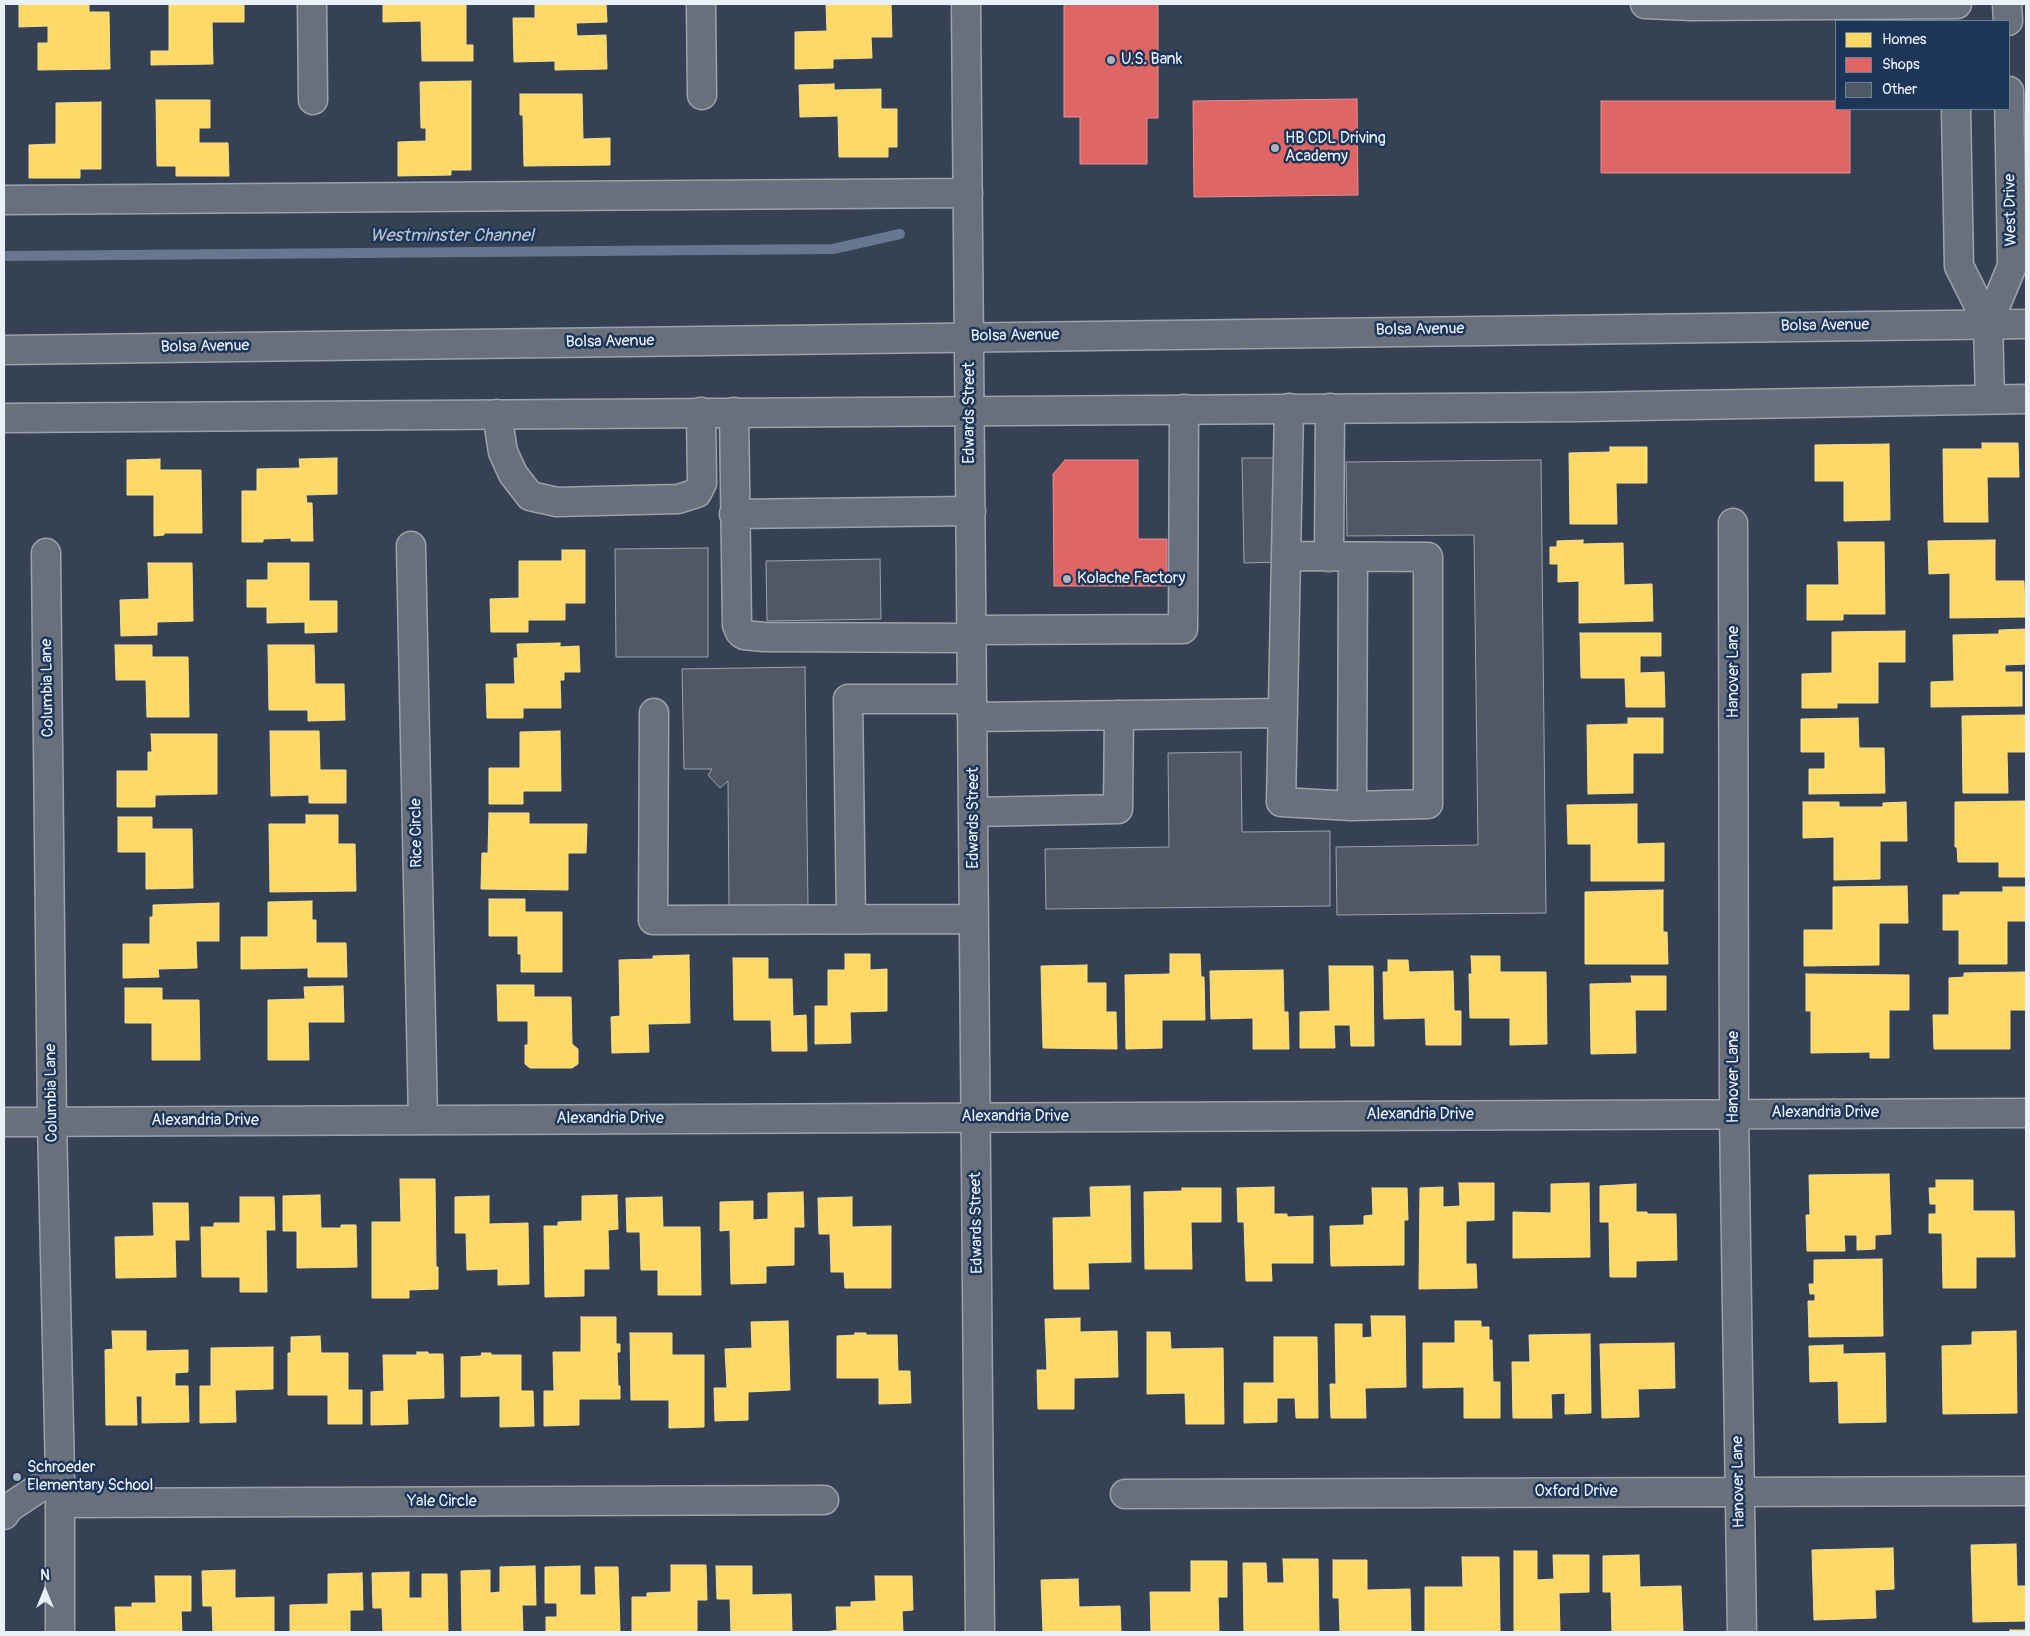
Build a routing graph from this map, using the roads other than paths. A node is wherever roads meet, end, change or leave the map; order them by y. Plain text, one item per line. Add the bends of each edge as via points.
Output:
1 (312, 4) edge
2 (701, 4) edge
3 (966, 4) edge
4 (1645, 4) edge
5 (1956, 4) edge
6 (2007, 4) edge
7 (2021, 4) edge
8 (2026, 4) edge
9 (1955, 20) edge
10 (2008, 20) edge
11 (702, 95) dead end
12 (313, 100) dead end
13 (1956, 110) edge
14 (2009, 110) edge
15 (968, 193) junction
16 (4, 200) edge
17 (1988, 324) junction
18 (2026, 324) edge
19 (970, 337) junction
20 (4, 350) edge
21 (1990, 399) junction
22 (2026, 399) edge
23 (1289, 408) junction
24 (1330, 408) junction
25 (1184, 409) junction
26 (970, 410) junction
27 (701, 412) junction
28 (734, 412) junction
29 (497, 414) junction
30 (4, 418) edge
31 (970, 511) junction
32 (734, 514) junction
33 (1733, 523) dead end
34 (411, 546) dead end
35 (46, 553) dead end
36 (1286, 556) junction
37 (1341, 557) junction
38 (972, 634) junction
39 (972, 708) junction
40 (654, 712) dead end
41 (1283, 712) junction
42 (1119, 715) junction
43 (1352, 806) junction
44 (974, 812) junction
45 (850, 919) junction
46 (974, 919) junction
47 (2026, 1112) edge
48 (1734, 1114) junction
49 (976, 1117) junction
50 (423, 1120) junction
51 (4, 1122) edge
52 (52, 1122) junction
53 (60, 1474) junction
54 (2026, 1491) edge
55 (1740, 1492) junction
56 (1125, 1494) dead end
57 (824, 1500) dead end
58 (60, 1504) junction
59 (4, 1515) edge
60 (60, 1632) edge
61 (980, 1632) edge
62 (1742, 1632) edge

1 - 12 street
2 - 11 street
3 - 15 street, Edwards Street
4 - 5 street
5 - 9 street
6 - 10 street
7 - 8 street
13 - 17 street, West Drive via 1959,266
14 - 17 street, West Drive via 2012,266
15 - 16 street
15 - 19 street, Edwards Street
17 - 18 street, Bolsa Avenue
17 - 19 street, Bolsa Avenue
17 - 21 street, West Drive
19 - 20 street, Bolsa Avenue
19 - 26 street, Edwards Street
21 - 22 street
21 - 24 street
23 - 24 street
23 - 25 street
23 - 36 street
24 - 37 street
25 - 26 street
25 - 38 street via 1183,629
26 - 28 street
26 - 31 street, Edwards Street
27 - 28 street
27 - 29 street
27 - 29 street via 702,483 697,494 678,499 557,502 530,496 513,474 503,452
28 - 32 street
29 - 30 street
31 - 32 street
31 - 38 street, Edwards Street
32 - 38 street via 737,625 744,635
33 - 48 street, Hanover Lane
34 - 50 street, Rice Circle
35 - 52 street, Columbia Lane
36 - 37 street
36 - 41 street
37 - 43 street
37 - 43 street via 1428,558 1428,804
38 - 39 street, Edwards Street
39 - 42 street
39 - 44 street, Edwards Street
39 - 45 street via 848,699
40 - 45 street via 653,920
41 - 42 street
41 - 43 street via 1281,802
42 - 44 street via 1118,809
44 - 46 street, Edwards Street
45 - 46 street
46 - 49 street, Edwards Street
47 - 48 street, Alexandria Drive
48 - 49 street, Alexandria Drive
48 - 55 street, Hanover Lane
49 - 50 street, Alexandria Drive
49 - 61 street, Edwards Street
50 - 52 street, Alexandria Drive
51 - 52 street, Alexandria Drive
52 - 53 street, Columbia Lane
53 - 58 street, Columbia Lane
53 - 59 street via 10,1507
54 - 55 street, Oxford Drive
55 - 56 street, Oxford Drive
55 - 62 street, Hanover Lane
57 - 58 street, Yale Circle
58 - 60 street, Columbia Lane

